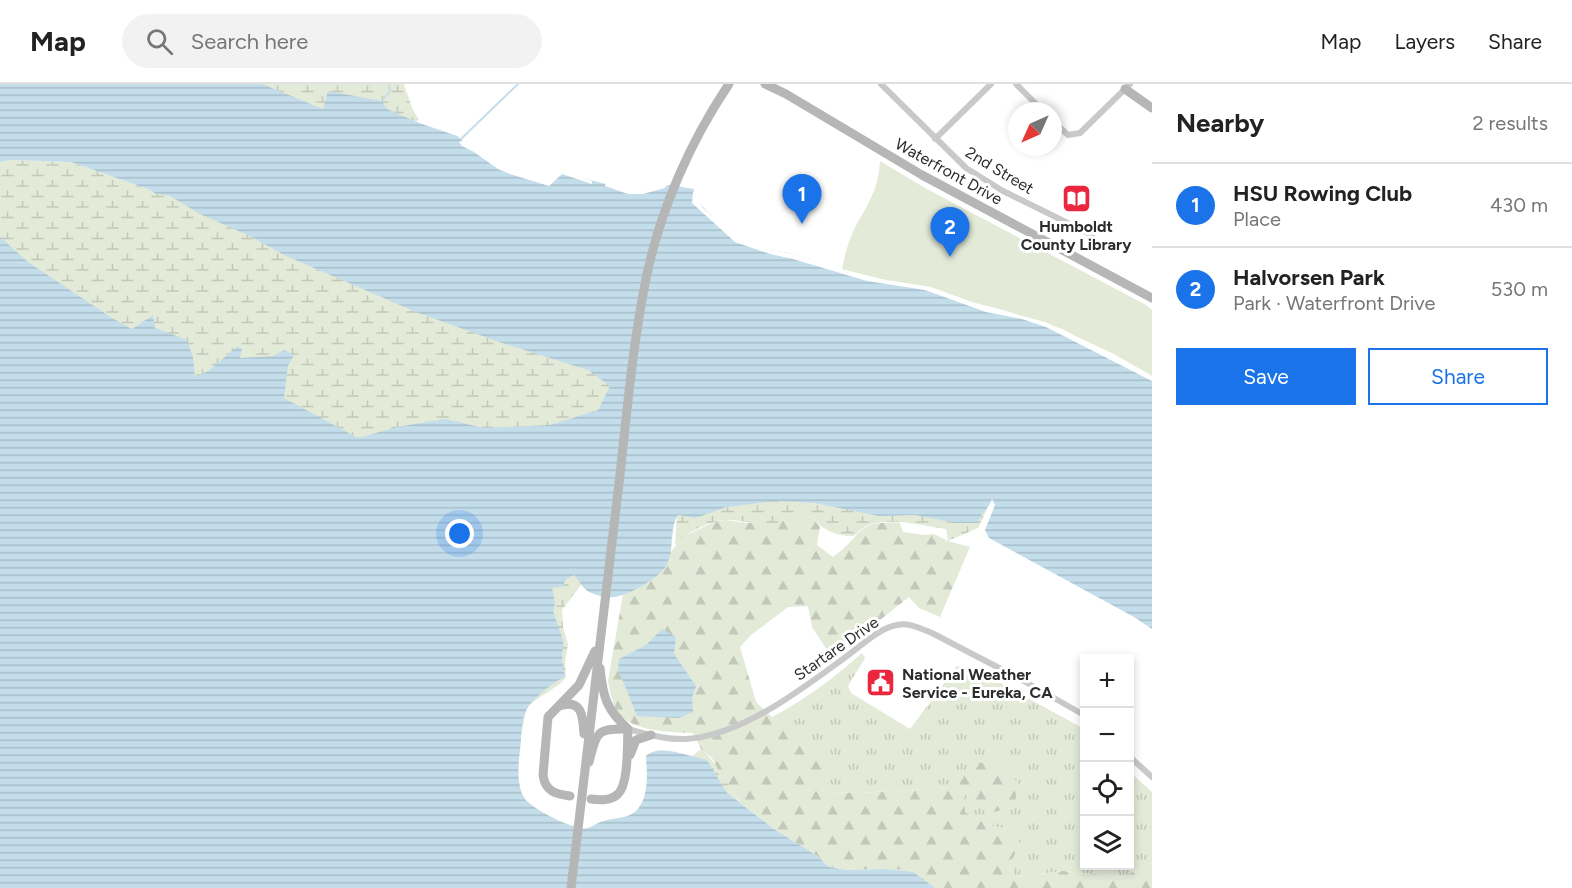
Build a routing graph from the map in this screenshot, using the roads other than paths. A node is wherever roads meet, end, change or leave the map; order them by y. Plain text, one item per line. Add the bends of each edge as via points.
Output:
1 (729, 84) edge
2 (765, 84) edge
3 (881, 84) edge
4 (991, 84) edge
5 (1016, 84) edge
6 (1128, 86) edge
7 (1034, 102) edge
8 (1152, 108) edge
9 (1062, 130) edge
10 (934, 139) junction
11 (1092, 235) dead end
12 (1152, 298) edge
13 (599, 641) junction
14 (559, 706) junction
15 (1080, 713) edge
16 (628, 729) junction
17 (651, 735) junction
18 (586, 753) junction
19 (1134, 761) edge
20 (626, 766) junction
21 (1152, 777) edge
22 (581, 792) junction
23 (570, 796) dead end
24 (591, 799) dead end
25 (570, 888) edge

1 - 13 main road via 685,162 646,277
2 - 12 main road, Waterfront Drive via 922,175
3 - 10 street, 2nd Street
4 - 10 street
5 - 7 street
6 - 8 main road
6 - 9 street via 1080,133 1071,135
10 - 11 street, 2nd Street via 978,176
13 - 14 main road via 583,680
13 - 16 main road via 603,693 611,713
13 - 18 main road
14 - 18 main road via 571,703 579,710
14 - 23 main road via 547,721 543,779 554,793
15 - 17 street, Startare Drive via 932,633 897,624 789,696 731,727 688,739
16 - 17 street, Startare Drive
16 - 20 main road
16 - 22 main road via 607,728 600,732
17 - 20 main road via 634,743
18 - 22 main road
19 - 21 street
20 - 24 main road via 619,793 611,798
22 - 25 main road

